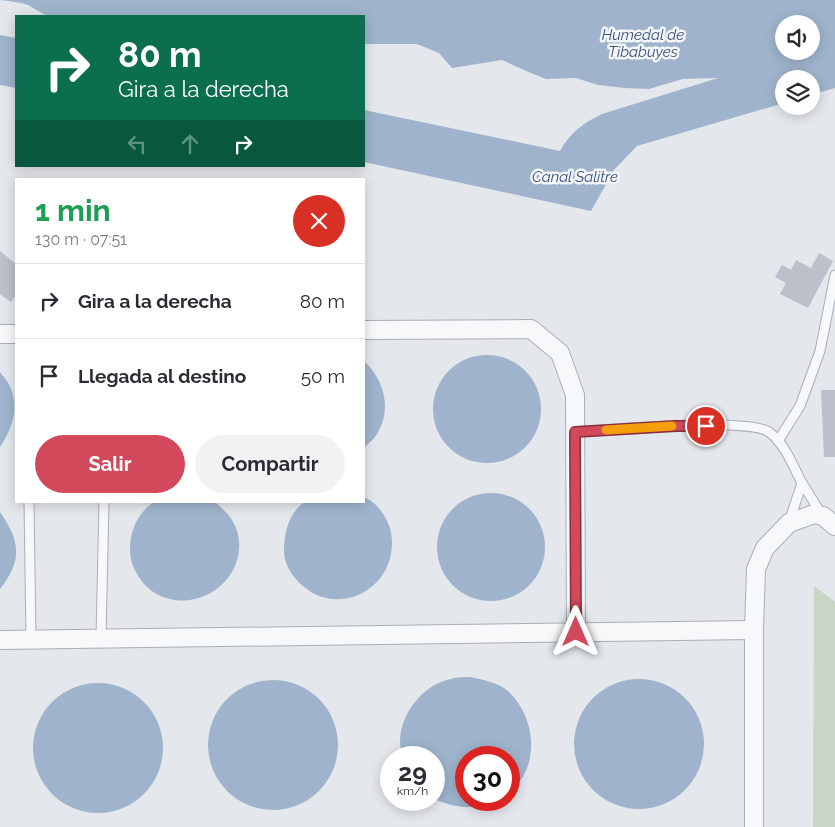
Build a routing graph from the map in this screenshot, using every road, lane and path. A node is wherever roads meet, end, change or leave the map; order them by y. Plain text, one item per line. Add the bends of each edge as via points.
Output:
1 (835, 275) edge
2 (365, 330) edge
3 (0, 334) edge
4 (15, 334) edge
5 (575, 432) junction
6 (778, 441) junction
7 (802, 483) junction
8 (29, 503) edge
9 (104, 503) edge
10 (829, 521) edge
11 (789, 523) junction
12 (754, 630) junction
13 (576, 632) junction
14 (101, 638) junction
15 (31, 639) junction
16 (0, 640) edge
17 (754, 827) edge

1 - 6 lane via 820,351 800,406
2 - 5 street via 531,329 560,353 575,394
3 - 4 street
5 - 6 lane via 736,426 767,431
5 - 13 street
6 - 7 lane
7 - 10 lane
7 - 11 lane
8 - 15 lane
9 - 14 lane
10 - 11 street via 814,514
11 - 12 street via 765,548 756,569
12 - 13 street
12 - 17 street
13 - 14 street
14 - 15 street
15 - 16 street

